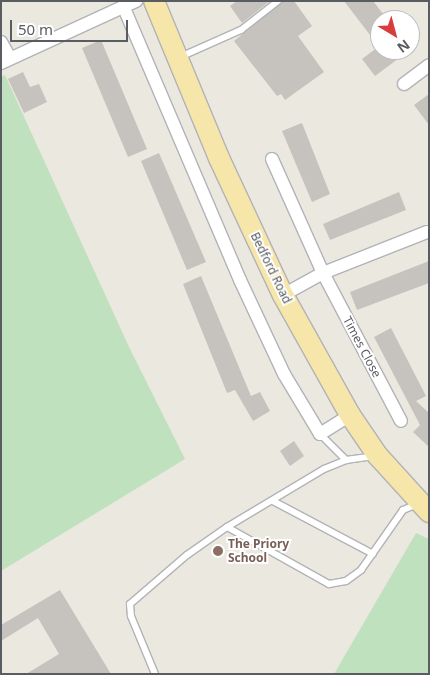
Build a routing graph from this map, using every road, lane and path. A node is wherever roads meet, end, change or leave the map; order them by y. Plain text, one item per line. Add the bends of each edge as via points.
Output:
1 (136, 1) edge
2 (154, 1) edge
3 (278, 1) edge
4 (124, 8) junction
5 (1, 42) edge
6 (178, 57) junction
7 (6, 61) edge
8 (429, 65) edge
9 (404, 84) dead end
10 (272, 159) dead end
11 (426, 232) dead end
12 (323, 273) junction
13 (283, 295) junction
14 (350, 415) junction
15 (401, 421) dead end
16 (320, 434) junction
17 (378, 456) junction
18 (346, 460) junction
19 (273, 500) junction
20 (424, 508) edge
21 (227, 527) junction
22 (373, 554) junction
23 (155, 674) edge

1 - 4 street
2 - 6 main road, Bedford Road
3 - 6 lane via 241,30
4 - 7 street
4 - 16 street via 240,280 284,374
5 - 7 street
6 - 13 main road, Bedford Road via 219,158
8 - 9 street
10 - 12 street, Times Close
11 - 12 street
12 - 13 street
12 - 15 street, Times Close
13 - 14 main road, Bedford Road
14 - 16 street
14 - 17 main road, Bedford Road
16 - 18 lane
17 - 18 lane
17 - 20 main road, Bedford Road
18 - 19 lane via 324,469
19 - 21 lane
19 - 22 lane
20 - 22 lane via 403,510
21 - 22 lane via 329,584 346,581 361,570
21 - 23 lane via 187,555 130,604 131,616

